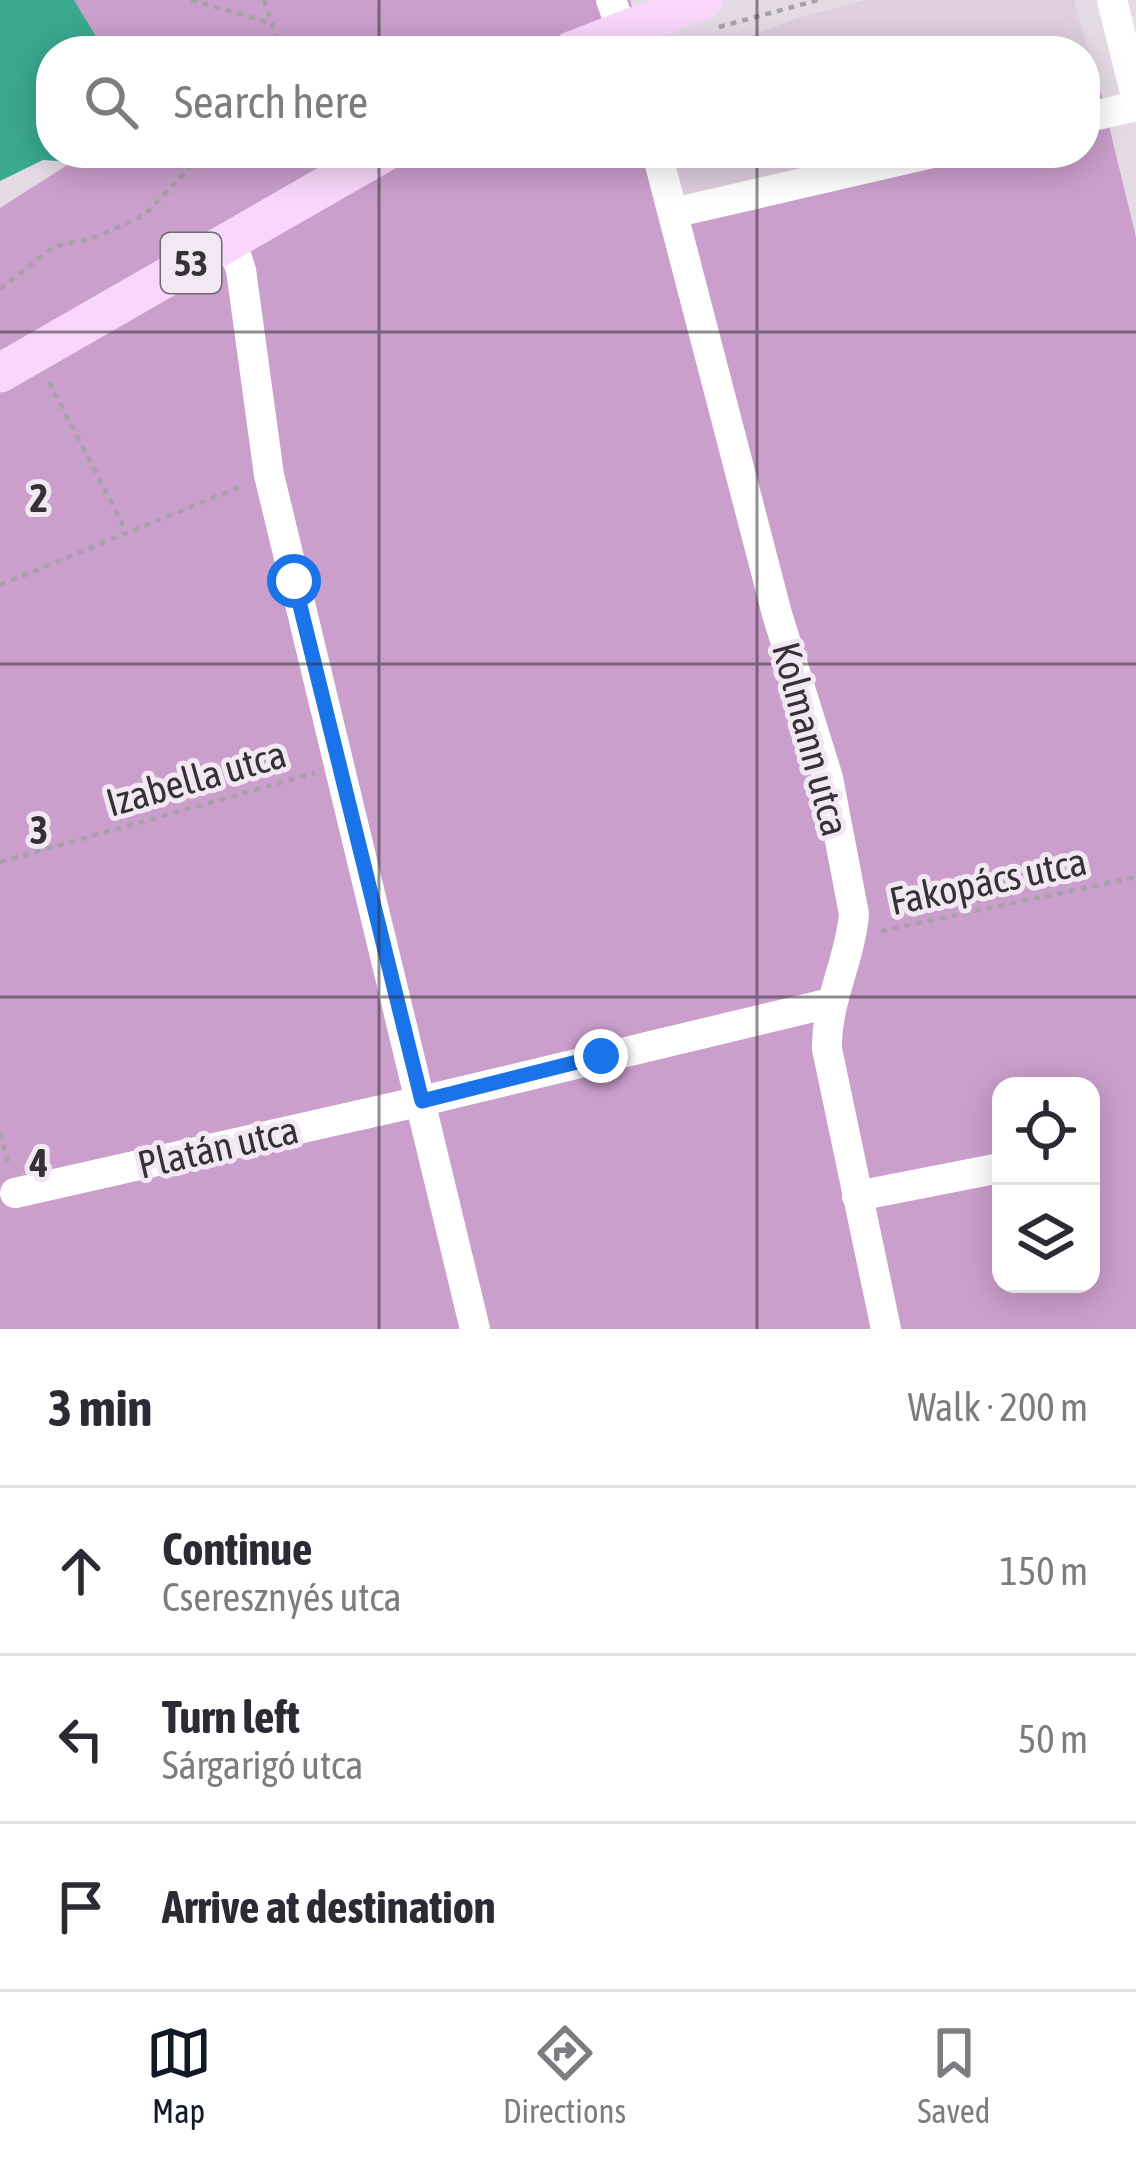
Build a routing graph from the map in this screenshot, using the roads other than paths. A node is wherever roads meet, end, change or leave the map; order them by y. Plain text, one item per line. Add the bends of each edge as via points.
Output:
1 (703, 0) edge
2 (1112, 0) edge
3 (621, 27) edge
4 (1136, 96) edge
5 (1136, 106) edge
6 (1100, 114) edge
7 (357, 168) edge
8 (661, 168) edge
9 (867, 168) edge
10 (673, 213) junction
11 (231, 240) junction
12 (0, 374) edge
13 (830, 1004) junction
14 (422, 1101) junction
15 (992, 1170) edge
16 (15, 1193) road end
17 (857, 1196) junction
18 (475, 1329) edge
19 (886, 1329) edge

1 - 3 main road
2 - 4 street
5 - 6 street
7 - 11 main road, 53
8 - 10 street, Kolmann utca
9 - 10 street
10 - 13 street, Kolmann utca via 828,778 854,914
11 - 12 main road, 53
11 - 14 street via 269,475
13 - 14 street, Platán utca
13 - 17 street, Kolmann utca via 827,1049
14 - 16 street, Platán utca
14 - 18 street
15 - 17 street
17 - 19 street, Kolmann utca

